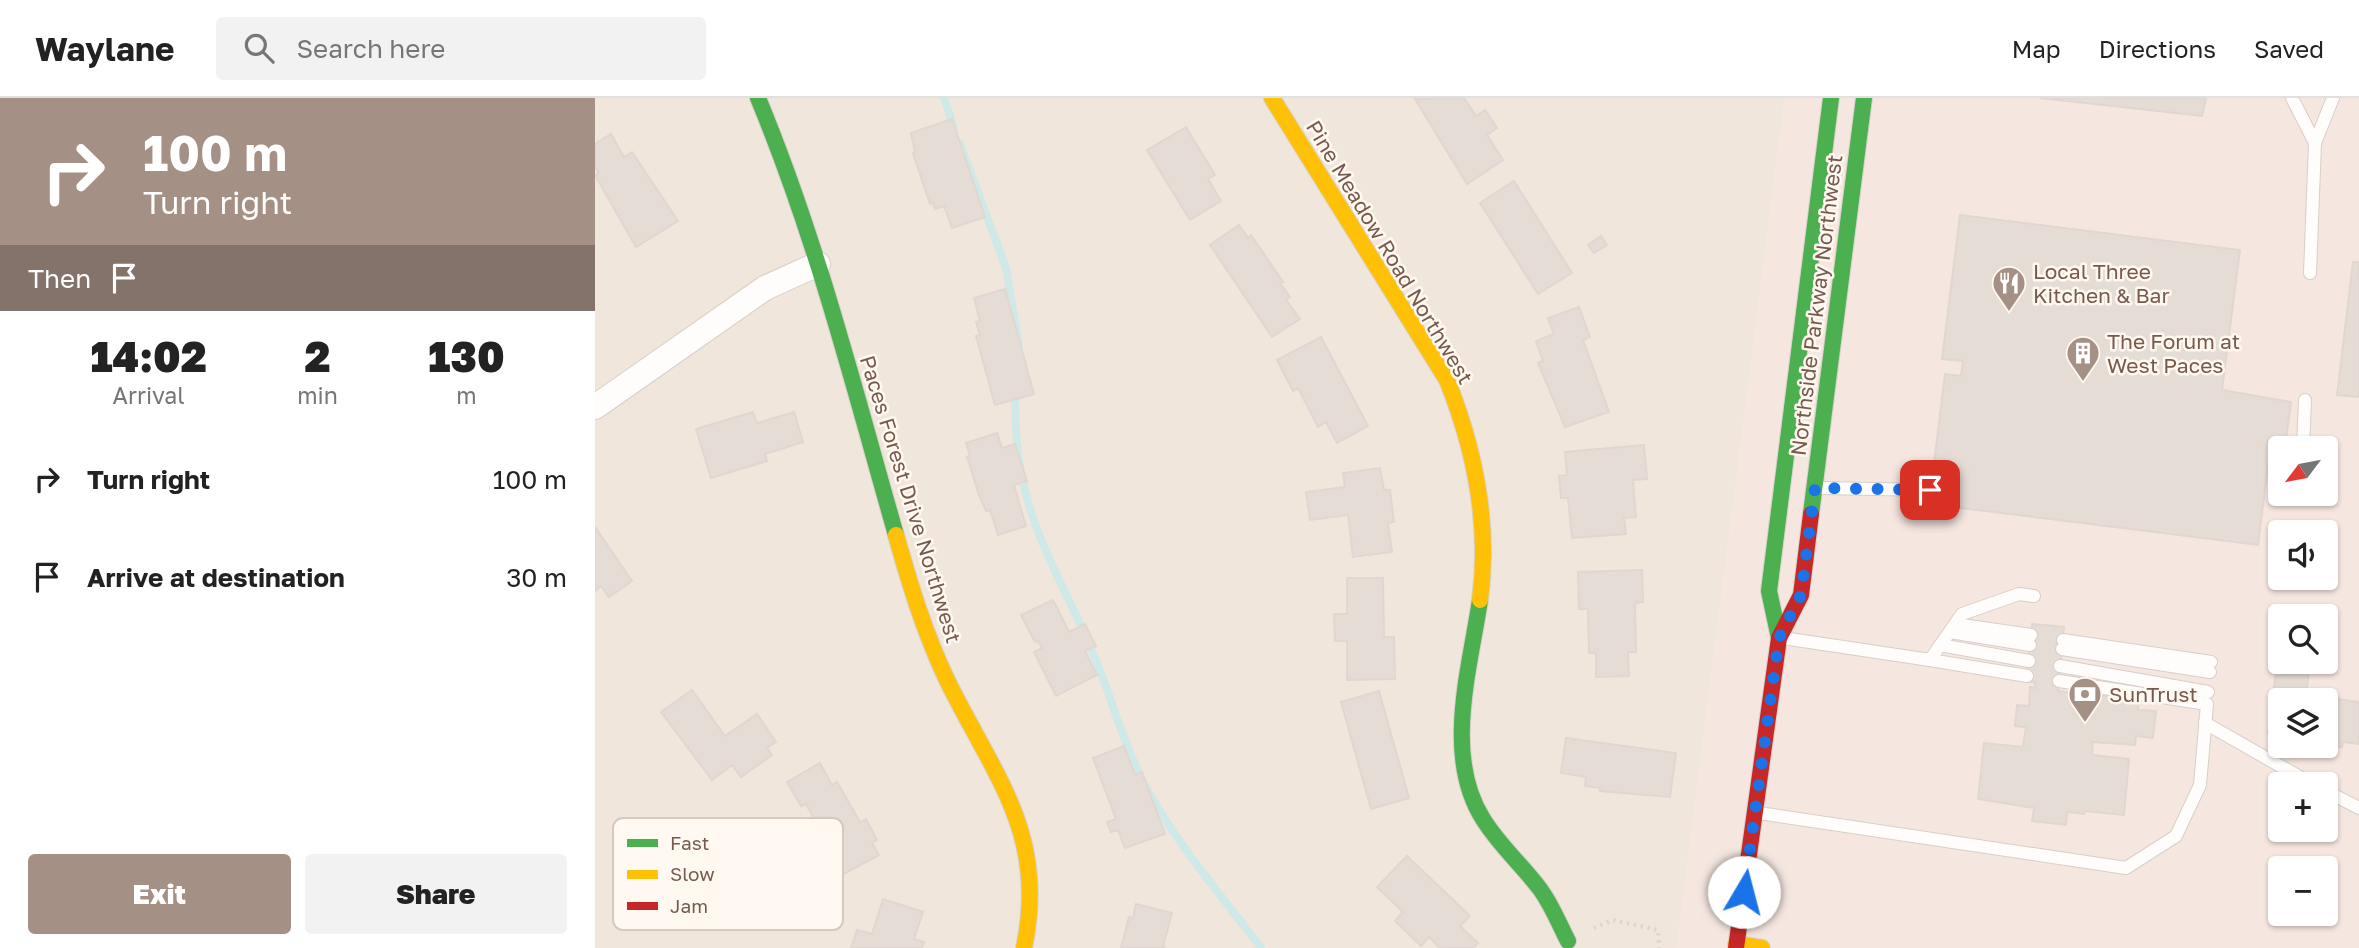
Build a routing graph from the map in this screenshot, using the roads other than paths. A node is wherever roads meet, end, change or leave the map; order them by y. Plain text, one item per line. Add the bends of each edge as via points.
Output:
1 (758, 98) edge
2 (1272, 98) edge
3 (1831, 98) edge
4 (1864, 98) edge
5 (2292, 98) edge
6 (2333, 98) edge
7 (2315, 143) junction
8 (818, 264) junction
9 (2309, 273) dead end
10 (2305, 400) dead end
11 (595, 407) edge
12 (2304, 436) edge
13 (1815, 488) junction
14 (1930, 490) dead end
15 (2034, 596) dead end
16 (1953, 628) junction
17 (1779, 638) junction
18 (2031, 640) dead end
19 (1940, 645) junction
20 (2062, 645) dead end
21 (1930, 660) junction
22 (2029, 661) dead end
23 (2060, 666) dead end
24 (2210, 667) dead end
25 (2027, 676) dead end
26 (2059, 681) dead end
27 (2207, 698) junction
28 (2205, 723) junction
29 (2291, 772) edge
30 (2338, 797) edge
31 (2359, 808) edge
32 (1755, 813) junction
33 (1568, 941) road end
34 (1736, 946) edge
35 (1024, 948) edge
36 (1718, 948) edge
37 (1762, 948) edge

1 - 8 street, Paces Forest Drive Northwest via 782,151
2 - 33 street, Pine Meadow Road Northwest via 1447,380 1463,418 1473,453 1484,547 1462,703 1466,776 1472,800 1515,865 1538,887
3 - 17 street, Northside Parkway Northwest via 1769,590
4 - 13 street, Northside Parkway Northwest
5 - 7 lane
6 - 7 lane
7 - 9 lane
8 - 11 street via 765,288
8 - 35 street, Paces Forest Drive Northwest via 920,615 950,688 1012,802 1023,832 1031,896
10 - 12 lane
13 - 14 lane
13 - 17 street, Northside Parkway Northwest via 1801,595
15 - 16 lane via 2018,594 1962,614
16 - 18 lane
16 - 19 lane
17 - 21 lane
17 - 32 street, Northside Parkway Northwest
19 - 21 lane
19 - 22 lane
20 - 24 lane
21 - 25 lane
23 - 27 lane
26 - 27 lane
27 - 28 lane
28 - 29 lane
28 - 32 lane via 2200,785 2176,836 2126,868
30 - 31 lane
32 - 34 street, Northside Parkway Northwest
34 - 36 lane
34 - 37 street

